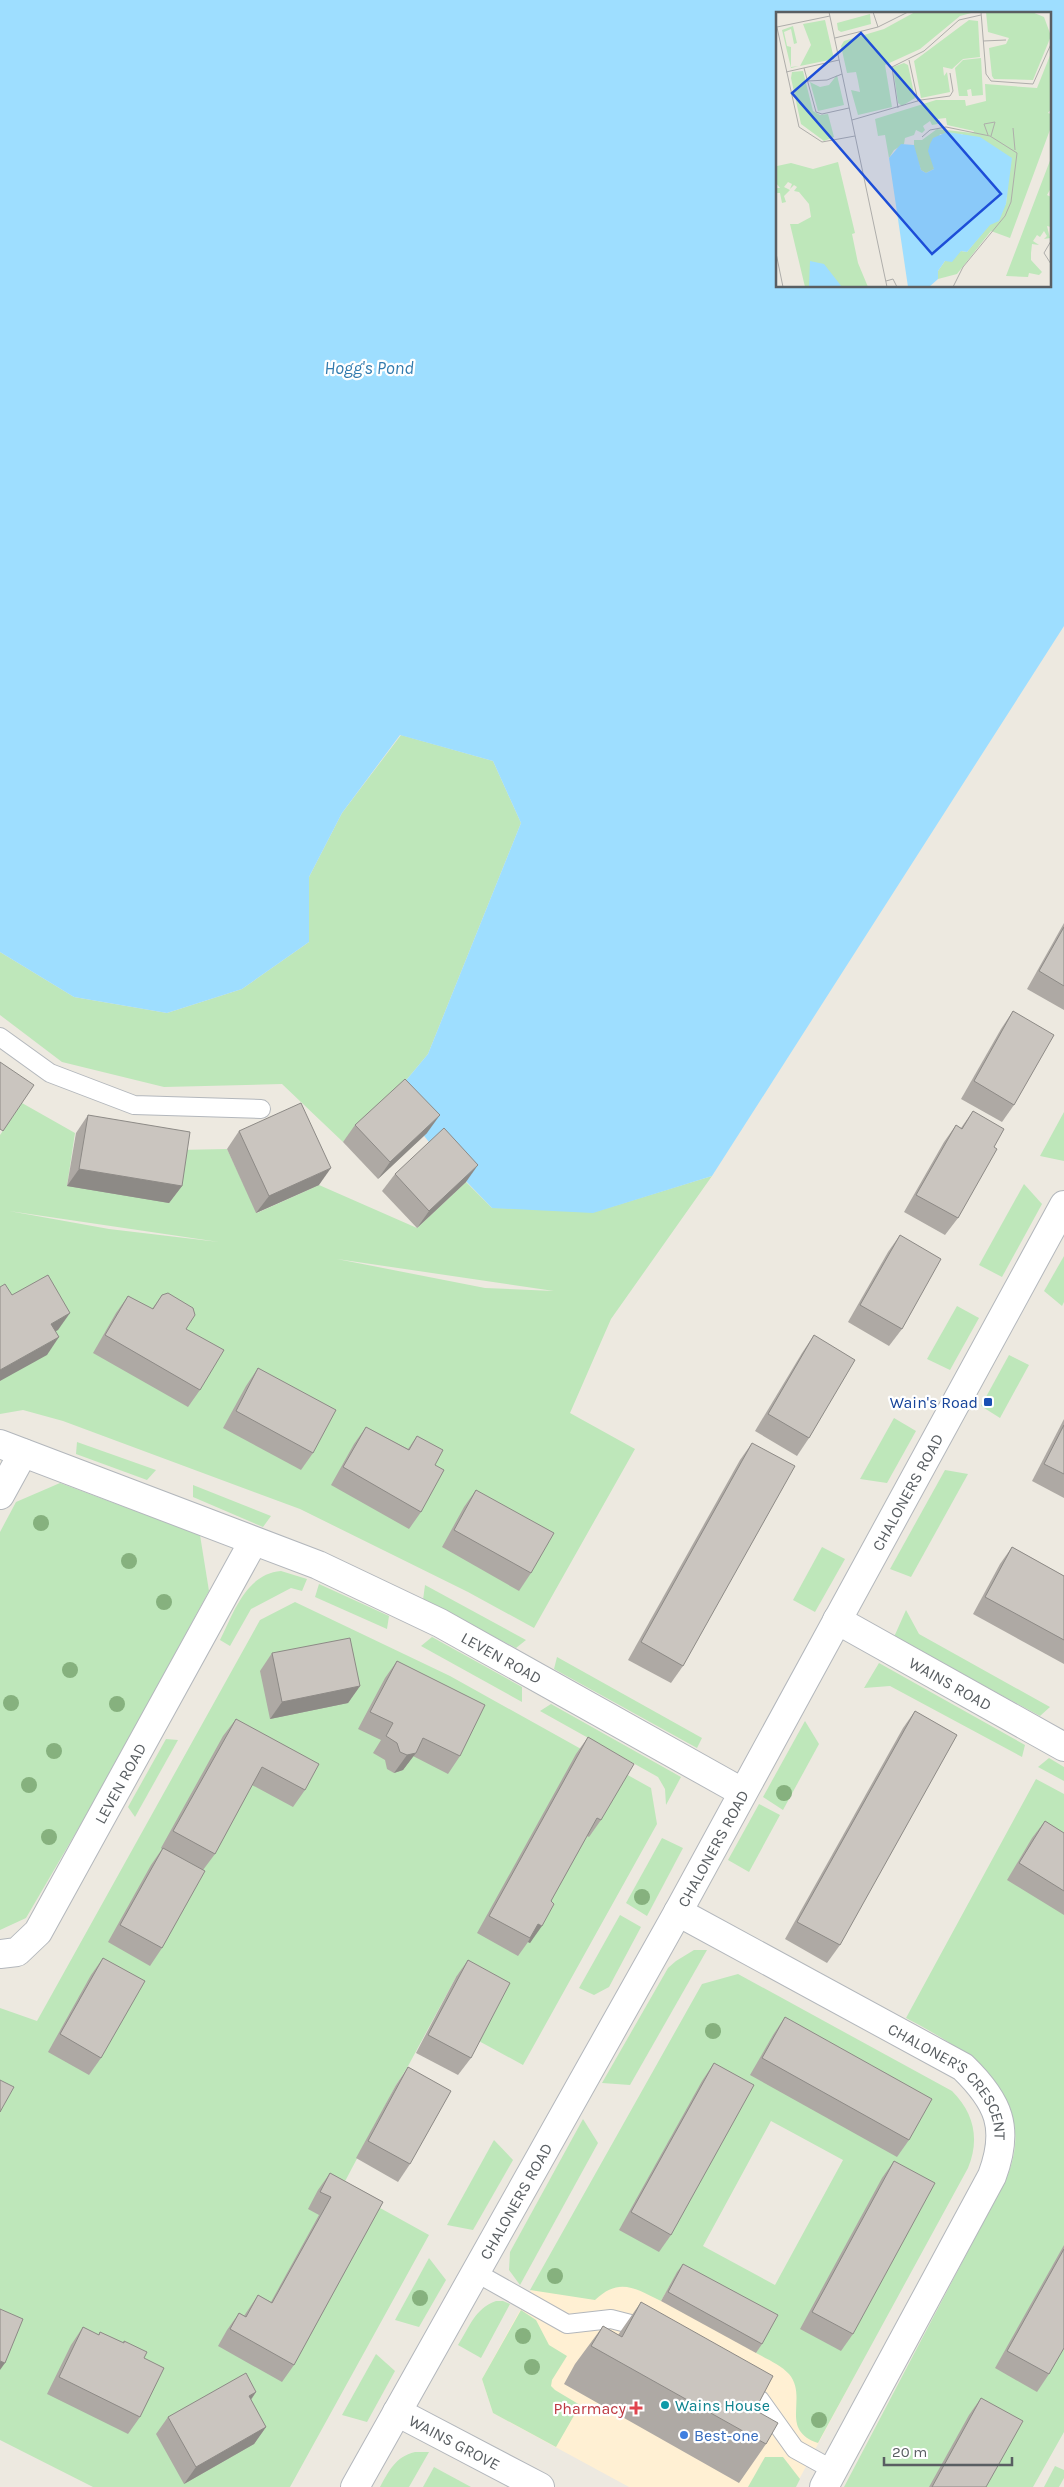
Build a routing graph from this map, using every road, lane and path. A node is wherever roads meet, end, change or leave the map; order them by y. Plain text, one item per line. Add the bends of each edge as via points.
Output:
1 (0, 1037) edge
2 (261, 1109) dead end
3 (1064, 1205) edge
4 (12, 1448) edge
5 (0, 1495) edge
6 (253, 1542) junction
7 (837, 1620) junction
8 (1064, 1747) edge
9 (742, 1792) junction
10 (678, 1912) junction
11 (0, 1954) edge
12 (475, 2272) junction
13 (668, 2337) edge
14 (726, 2373) edge
15 (397, 2412) junction
16 (829, 2478) edge
17 (355, 2487) edge
18 (540, 2487) edge

1 - 2 lane via 50,1073 134,1105
3 - 7 street, CHALONERS ROAD
4 - 5 street, LEVEN ROAD
4 - 6 street, LEVEN ROAD
6 - 9 street, LEVEN ROAD via 318,1565 440,1623
6 - 11 street, LEVEN ROAD via 38,1932 17,1952
7 - 8 street, WAINS ROAD
7 - 9 street, CHALONERS ROAD
9 - 10 street, CHALONERS ROAD
10 - 12 street, CHALONERS ROAD
10 - 16 street, CHALONER'S CRESCENT via 963,2067 985,2088 1002,2133 1000,2155 992,2176
12 - 13 lane via 567,2324 611,2319
12 - 15 street, CHALONERS ROAD
14 - 16 lane via 760,2400 795,2449
15 - 17 street, CHALONERS ROAD
15 - 18 street, WAINS GROVE

